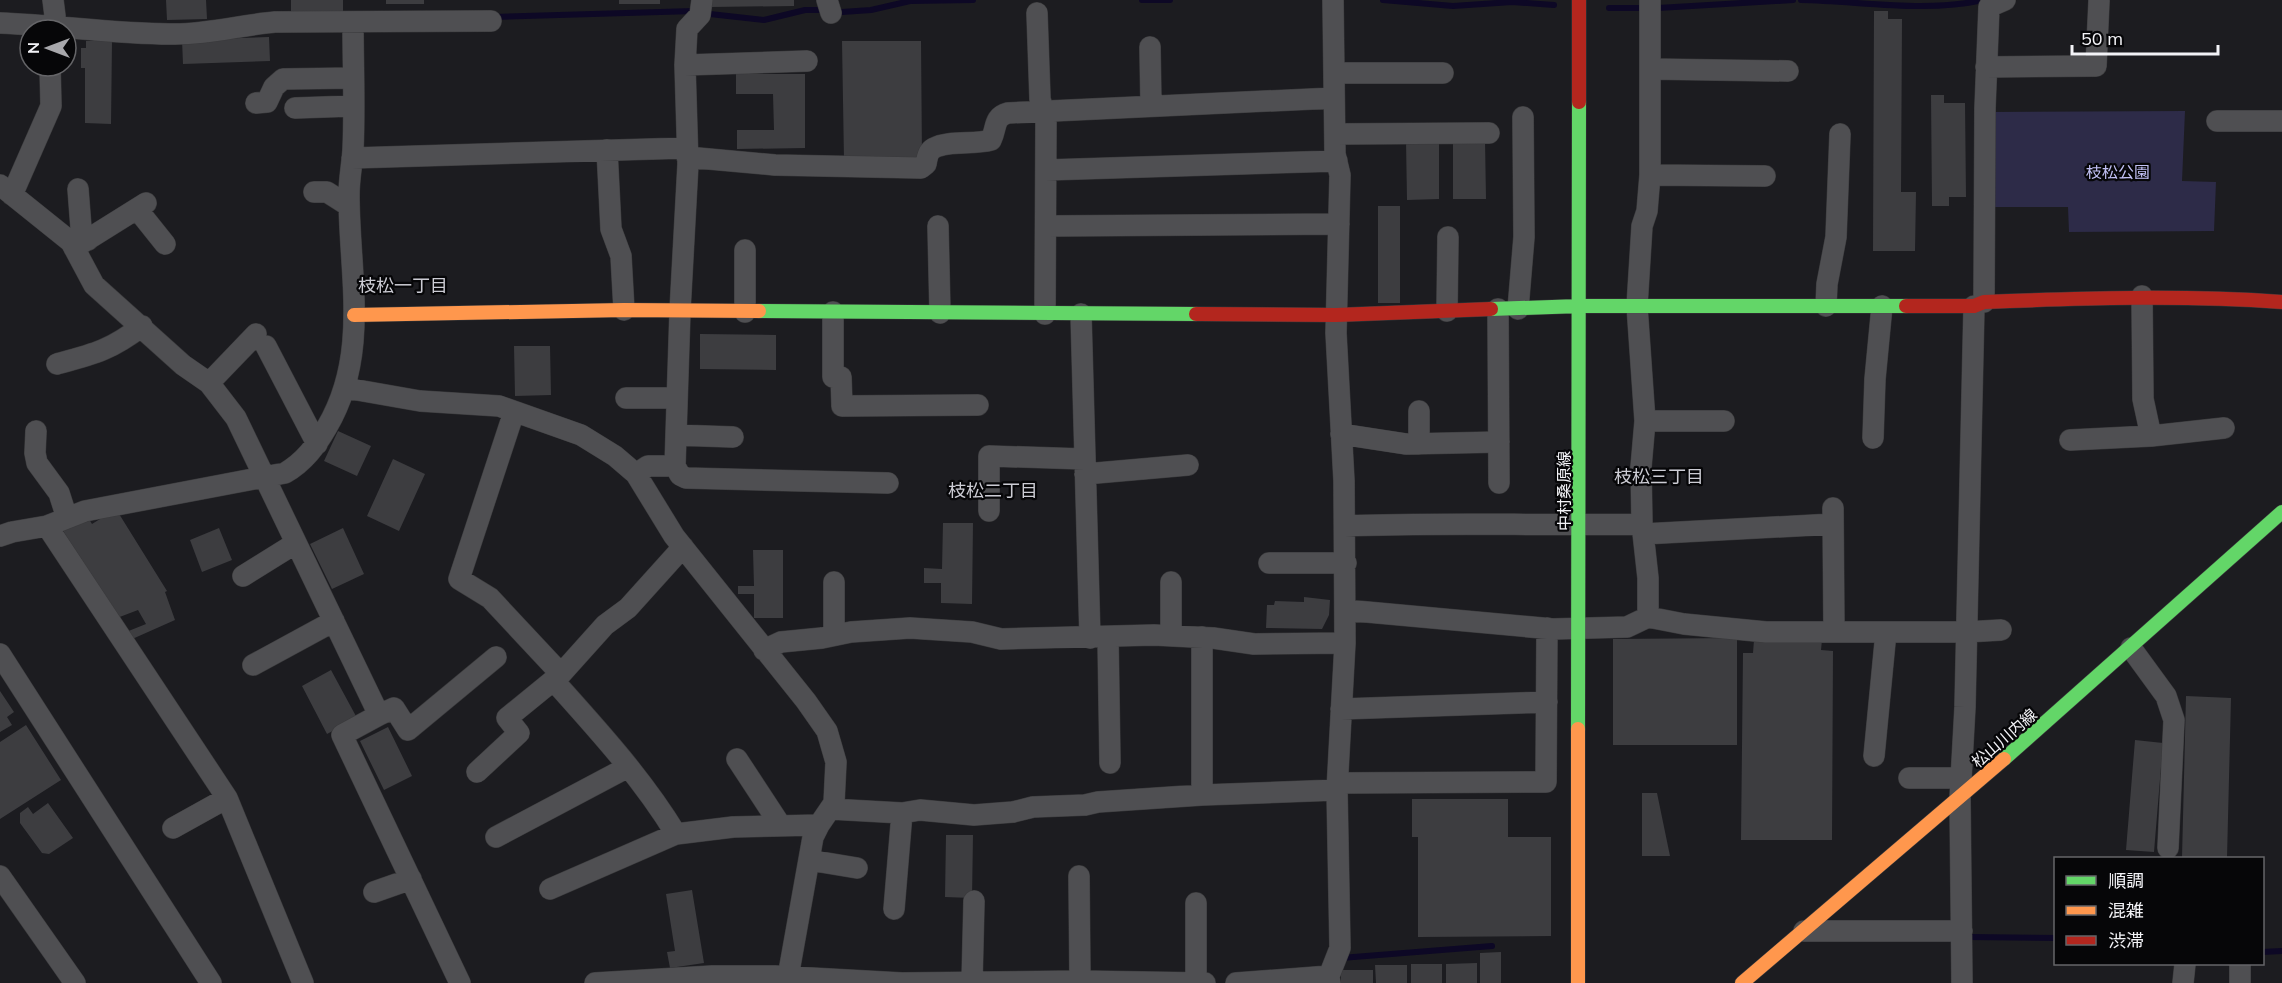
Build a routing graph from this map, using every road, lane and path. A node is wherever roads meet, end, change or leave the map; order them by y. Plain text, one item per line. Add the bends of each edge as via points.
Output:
1 (53, 0) edge
2 (702, 0) edge
3 (1333, 0) edge
4 (1580, 0) edge
5 (1650, 0) edge
6 (2005, 0) edge
7 (2099, 1) edge
8 (1037, 13) dead end
9 (54, 18) edge
10 (491, 21) dead end
11 (353, 22) junction
12 (0, 23) edge
13 (18, 25) edge
14 (78, 29) edge
15 (1150, 47) dead end
16 (807, 62) dead end
17 (685, 65) junction
18 (1986, 67) junction
19 (1650, 69) junction
20 (1788, 71) dead end
21 (1334, 73) junction
22 (1443, 73) dead end
23 (50, 78) edge
24 (353, 78) junction
25 (1334, 98) junction
26 (256, 103) dead end
27 (353, 106) junction
28 (1151, 106) junction
29 (295, 108) dead end
30 (1043, 111) junction
31 (1523, 117) dead end
32 (2217, 122) dead end
33 (2282, 122) edge
34 (1489, 133) dead end
35 (1335, 134) junction
36 (1840, 134) dead end
37 (607, 150) junction
38 (687, 152) junction
39 (352, 158) junction
40 (1337, 161) junction
41 (1046, 170) junction
42 (1650, 176) junction
43 (1765, 176) dead end
44 (78, 189) dead end
45 (6, 190) edge
46 (314, 192) dead end
47 (349, 206) junction
48 (1339, 224) junction
49 (938, 226) dead end
50 (1046, 226) junction
51 (1448, 237) dead end
52 (165, 243) dead end
53 (81, 244) junction
54 (745, 250) dead end
55 (2142, 296) junction
56 (2282, 302) edge
57 (1979, 304) junction
58 (1580, 306) junction
59 (1637, 306) junction
60 (1826, 306) junction
61 (1882, 306) junction
62 (1508, 309) junction
63 (624, 310) junction
64 (680, 311) junction
65 (1447, 311) junction
66 (745, 312) junction
67 (833, 312) junction
68 (940, 313) junction
69 (1045, 314) junction
70 (1081, 314) junction
71 (354, 315) junction
72 (1336, 315) junction
73 (142, 326) junction
74 (57, 364) dead end
75 (209, 383) junction
76 (346, 388) junction
77 (626, 398) dead end
78 (677, 398) junction
79 (978, 405) dead end
80 (514, 411) junction
81 (1419, 411) dead end
82 (1645, 421) junction
83 (1724, 421) dead end
84 (2224, 428) dead end
85 (36, 431) dead end
86 (676, 435) junction
87 (1341, 435) junction
88 (2151, 436) junction
89 (733, 437) dead end
90 (1873, 438) dead end
91 (2070, 440) dead end
92 (1499, 442) junction
93 (317, 444) junction
94 (1419, 444) junction
95 (1188, 465) dead end
96 (675, 466) junction
97 (1085, 467) junction
98 (636, 474) junction
99 (265, 478) junction
100 (888, 483) dead end
101 (1499, 483) dead end
102 (989, 511) dead end
103 (2282, 512) edge
104 (57, 522) junction
105 (1580, 525) junction
106 (1345, 526) junction
107 (1643, 529) junction
108 (0, 536) edge
109 (296, 543) junction
110 (683, 547) junction
111 (1346, 562) junction
112 (1269, 563) dead end
113 (243, 576) dead end
114 (834, 582) dead end
115 (1171, 582) dead end
116 (1345, 610) junction
117 (1648, 616) junction
118 (334, 621) junction
119 (1547, 628) junction
120 (1580, 628) junction
121 (2001, 630) dead end
122 (1834, 632) junction
123 (1887, 632) junction
124 (1966, 632) junction
125 (834, 635) junction
126 (1171, 636) junction
127 (1202, 637) junction
128 (1099, 638) junction
129 (1345, 643) junction
130 (2131, 648) junction
131 (764, 650) junction
132 (0, 654) edge
133 (496, 657) dead end
134 (253, 665) dead end
135 (557, 677) junction
136 (1547, 702) junction
137 (1341, 709) junction
138 (379, 715) junction
139 (1874, 756) dead end
140 (736, 759) dead end
141 (1110, 763) dead end
142 (628, 767) junction
143 (477, 772) dead end
144 (1910, 778) dead end
145 (1337, 786) junction
146 (1961, 788) junction
147 (1202, 795) junction
148 (227, 798) junction
149 (902, 813) junction
150 (824, 817) junction
151 (781, 826) junction
152 (173, 828) dead end
153 (676, 834) junction
154 (496, 837) dead end
155 (2168, 848) dead end
156 (809, 860) junction
157 (857, 868) dead end
158 (0, 876) edge
159 (1079, 876) dead end
160 (411, 879) junction
161 (550, 889) dead end
162 (374, 892) dead end
163 (974, 901) dead end
164 (1196, 903) dead end
165 (894, 909) dead end
166 (1804, 931) junction
167 (1962, 931) junction
168 (2185, 965) edge
169 (2240, 965) edge
170 (778, 979) edge
171 (1330, 980) edge
172 (1080, 981) junction
173 (972, 982) edge
174 (1201, 982) edge
175 (75, 983) edge
176 (212, 983) edge
177 (303, 983) edge
178 (460, 983) edge
179 (595, 983) edge
180 (1236, 983) edge
181 (1578, 983) edge
182 (1742, 983) edge
183 (1962, 983) edge
184 (2183, 983) edge
185 (2240, 983) edge

1 - 9 street
2 - 17 street via 700,15 687,29
3 - 21 street
4 - 58 street, 中村桑原線
5 - 19 street
6 - 18 street via 1989,8
7 - 18 street via 2096,66
8 - 30 street
10 - 11 street
11 - 14 street via 275,22 223,31 170,34
11 - 24 street
12 - 13 street
15 - 28 street
16 - 17 street
17 - 38 street
18 - 57 street
19 - 20 street
19 - 42 street
21 - 22 street
21 - 25 street
23 - 45 street via 51,106
24 - 26 street via 283,79 267,102
24 - 27 street
25 - 28 street
25 - 35 street
27 - 29 street
27 - 39 street
28 - 30 street
30 - 38 street via 1000,115 991,140 933,148 921,168 775,165
30 - 41 street
31 - 62 street via 1524,237
32 - 33 street
34 - 35 street
35 - 40 street
36 - 60 street via 1836,237
37 - 38 street
37 - 39 street
37 - 63 street via 611,230 621,256
38 - 64 street
39 - 47 street
40 - 41 street
40 - 48 street
41 - 50 street
42 - 43 street
42 - 59 street
44 - 53 street
45 - 53 street via 71,242
46 - 47 street via 327,192
47 - 71 street
48 - 50 street
48 - 72 street
49 - 68 street
50 - 69 street
51 - 65 street
52 - 53 street via 141,206
53 - 73 street via 94,285
54 - 66 street
55 - 56 street
55 - 57 street
55 - 88 street via 2143,399
57 - 61 street
57 - 124 street
58 - 59 street
58 - 62 street
58 - 105 street, 中村桑原線
59 - 60 street
59 - 82 street
60 - 61 street
61 - 90 street
62 - 65 street
62 - 92 street
63 - 64 street
63 - 71 street
64 - 66 street
64 - 78 street
65 - 72 street
66 - 67 street
67 - 68 street
67 - 79 street via 833,378 841,378 842,406
68 - 69 street
69 - 70 street
70 - 72 street
70 - 97 street
71 - 76 street via 353,356
72 - 87 street
73 - 74 street via 115,346
73 - 75 street via 183,365
75 - 93 street via 261,340
75 - 99 street via 236,418
76 - 80 street
76 - 93 street
77 - 78 street
78 - 86 street
80 - 98 street via 582,435
80 - 135 street via 459,579 490,598
81 - 94 street
82 - 83 street
82 - 107 street via 1641,467
84 - 88 street
85 - 104 street via 37,463 59,493
86 - 89 street
86 - 96 street
87 - 94 street
87 - 106 street
88 - 91 street
92 - 94 street
92 - 101 street
93 - 99 street via 298,465
95 - 97 street
96 - 98 street via 648,466
96 - 100 street via 686,478
97 - 102 street via 989,456
97 - 128 street
98 - 110 street
99 - 104 street via 85,511
99 - 109 street
103 - 130 street, 松山川内線
104 - 108 street
104 - 148 street
105 - 106 street
105 - 107 street
105 - 120 street, 中村桑原線
106 - 111 street
107 - 117 street
107 - 122 street via 1833,516
109 - 113 street
109 - 118 street
110 - 131 street
110 - 135 street
111 - 112 street
111 - 116 street
114 - 125 street
115 - 126 street
116 - 119 street
116 - 129 street
117 - 120 street via 1627,627
117 - 122 street via 1684,624 1766,632
118 - 134 street
118 - 138 street
119 - 120 street
119 - 136 street
120 - 181 street, 中村桑原線
121 - 124 street
122 - 123 street
123 - 124 street
123 - 139 street
124 - 146 street
125 - 128 street via 910,628 972,632 1001,639
125 - 131 street via 781,642
126 - 127 street
126 - 128 street
127 - 129 street via 1254,644
127 - 147 street
128 - 141 street
129 - 137 street
130 - 146 street, 松山川内線
130 - 155 street via 2166,696 2174,720
131 - 150 street via 827,731 836,762 834,803
132 - 176 street
133 - 138 street via 408,730 394,708
135 - 142 street
135 - 143 street via 507,718 519,733
136 - 137 street
136 - 145 street via 1546,782
137 - 145 street
138 - 160 street via 342,735
140 - 151 street
142 - 153 street
142 - 154 street
144 - 146 street
145 - 147 street
145 - 171 street via 1340,948
146 - 166 street, 松山川内線
146 - 167 street
147 - 149 street via 974,815 920,810
148 - 152 street
148 - 177 street
149 - 150 street
149 - 165 street
150 - 151 street
150 - 156 street via 813,837
151 - 153 street
153 - 161 street
156 - 157 street
156 - 170 street
158 - 175 street
159 - 172 street
160 - 162 street
160 - 178 street
163 - 173 street
164 - 174 street
166 - 167 street
166 - 182 street, 松山川内線
167 - 183 street
168 - 184 street
169 - 185 street
170 - 173 street
170 - 179 street via 712,976
171 - 180 street
172 - 173 street
172 - 174 street

